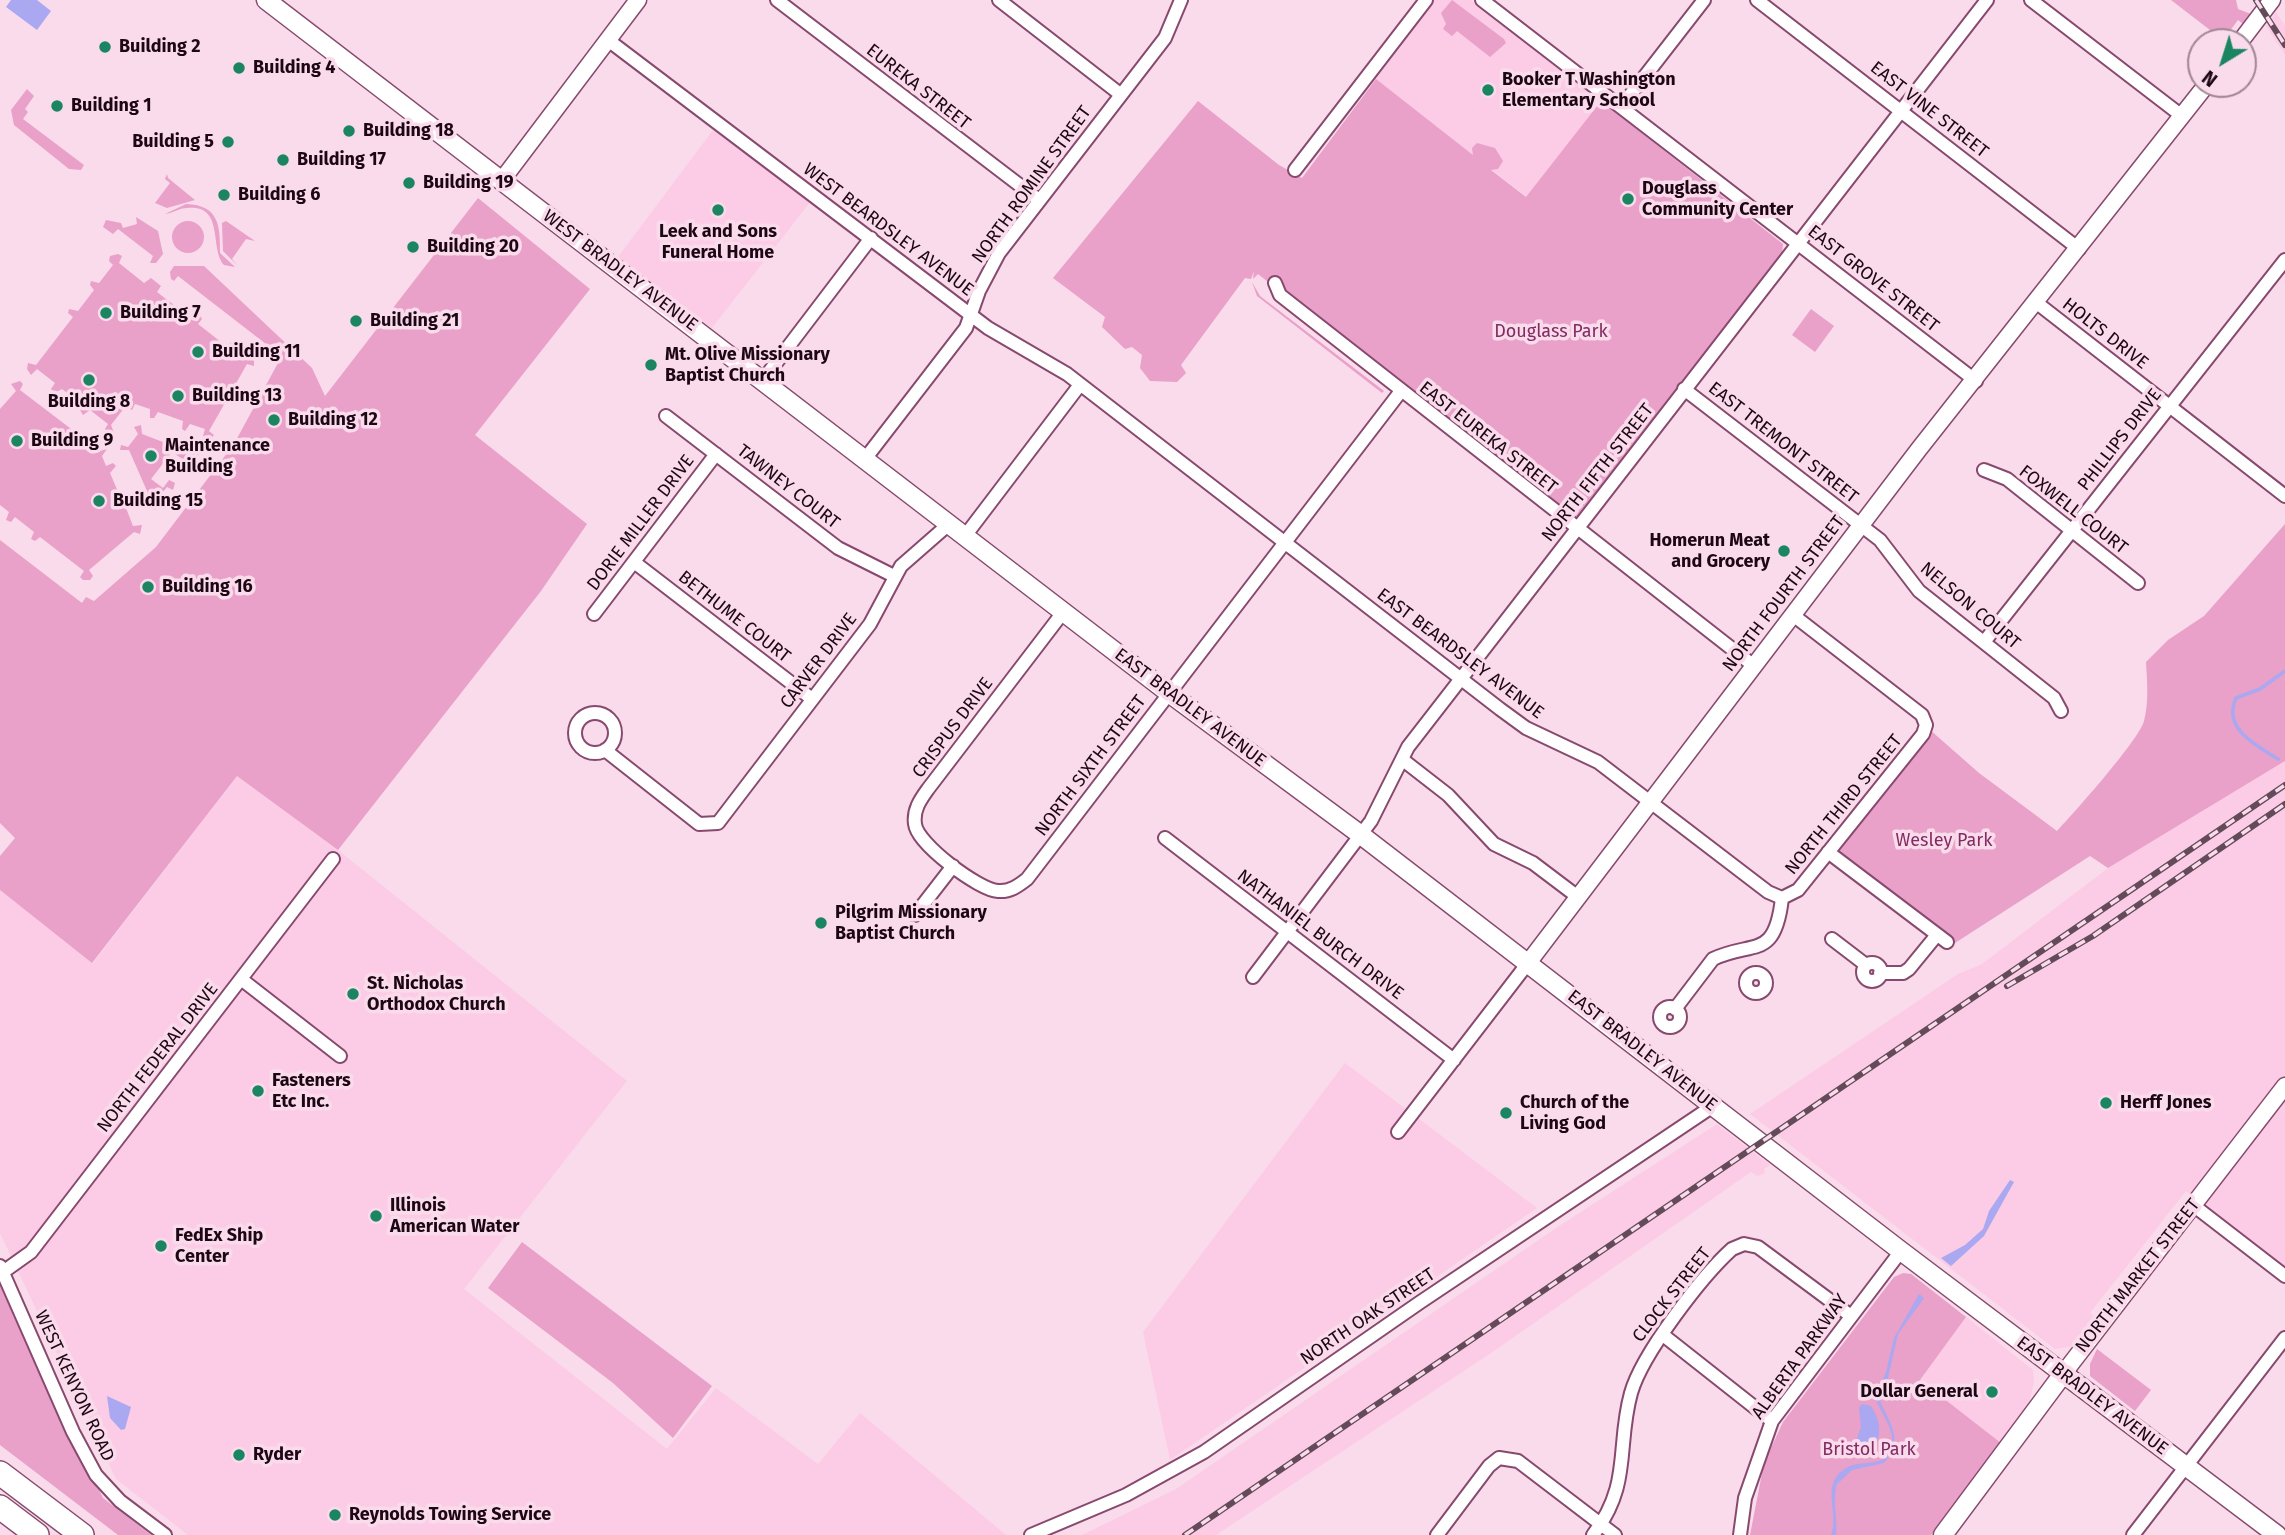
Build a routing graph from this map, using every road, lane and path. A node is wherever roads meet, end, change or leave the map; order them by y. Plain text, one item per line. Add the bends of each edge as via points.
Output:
1 (266, 0) edge
2 (638, 0) edge
3 (777, 0) edge
4 (999, 0) edge
5 (1181, 0) edge
6 (1426, 0) edge
7 (1482, 0) edge
8 (1704, 0) edge
9 (1757, 0) edge
10 (1987, 0) edge
11 (2031, 0) edge
12 (2272, 0) edge
13 (2250, 28) edge
14 (608, 40) junction
15 (1120, 94) junction
16 (2196, 98) edge
17 (1621, 107) junction
18 (1901, 110) junction
19 (2182, 116) junction
20 (1295, 170) dead end
21 (502, 180) junction
22 (1039, 200) junction
23 (871, 238) junction
24 (1797, 243) junction
25 (2079, 249) junction
26 (2285, 260) edge
27 (1275, 283) dead end
28 (2037, 303) junction
29 (970, 314) junction
30 (763, 380) junction
31 (1976, 381) junction
32 (1079, 386) junction
33 (1684, 389) junction
34 (1401, 391) junction
35 (2169, 407) junction
36 (666, 416) dead end
37 (1151, 441) joint
38 (716, 454) junction
39 (865, 459) junction
40 (1984, 470) dead end
41 (2285, 496) edge
42 (948, 524) junction
43 (1861, 525) junction
44 (2071, 529) junction
45 (1577, 530) junction
46 (965, 536) junction
47 (1284, 542) junction
48 (634, 562) junction
49 (1006, 568) joint
50 (894, 576) junction
51 (2138, 583) dead end
52 (1064, 611) junction
53 (594, 614) dead end
54 (1793, 615) junction
55 (1984, 642) junction
56 (1754, 666) junction
57 (1461, 679) junction
58 (1169, 693) junction
59 (812, 699) junction
60 (2061, 711) dead end
61 (606, 750) dead end
62 (1403, 760) junction
63 (1650, 802) junction
64 (1361, 835) junction
65 (1165, 838) dead end
66 (1828, 852) junction
67 (333, 859) dead end
68 (953, 866) junction
69 (1756, 883) joint
70 (1578, 897) junction
71 (1782, 898) junction
72 (915, 915) dead end
73 (1287, 932) junction
74 (1832, 939) dead end
75 (1750, 951) junction
76 (1528, 963) junction
77 (1753, 973) dead end
78 (1253, 977) dead end
79 (241, 979) junction
80 (1675, 1009) dead end
81 (340, 1056) dead end
82 (1454, 1060) junction
83 (2285, 1086) edge
84 (1713, 1106) junction
85 (1398, 1132) dead end
86 (2193, 1205) junction
87 (1901, 1251) junction
88 (1, 1269) edge
89 (2285, 1276) edge
90 (1851, 1316) junction
91 (1663, 1335) junction
92 (2285, 1338) edge
93 (2063, 1374) junction
94 (1772, 1421) junction
95 (2185, 1466) junction
96 (0, 1473) edge
97 (0, 1507) edge
98 (1597, 1530) edge
99 (37, 1535) edge
100 (82, 1535) edge
101 (165, 1535) edge
102 (1031, 1535) edge
103 (1437, 1535) edge
104 (1615, 1535) edge
105 (1740, 1535) edge
106 (1943, 1535) edge
107 (2133, 1535) edge
108 (2277, 1535) edge

1 - 21 main road, WEST BRADLEY AVENUE
2 - 14 street
3 - 22 street, EUREKA STREET
4 - 15 street
5 - 15 street, NORTH ROMINE STREET via 1164,38
6 - 20 street
7 - 17 street, EAST GROVE STREET
8 - 17 street
9 - 18 street, EAST VINE STREET
10 - 18 street, NORTH FIFTH STREET
11 - 19 street
12 - 13 street
14 - 21 street
14 - 23 street, WEST BEARDSLEY AVENUE
15 - 22 street, NORTH ROMINE STREET
16 - 19 street, NORTH FOURTH STREET
17 - 24 street, EAST GROVE STREET
18 - 24 street, NORTH FIFTH STREET
18 - 25 street, EAST VINE STREET
19 - 25 street, NORTH FOURTH STREET
21 - 30 main road, WEST BRADLEY AVENUE
22 - 29 street, NORTH ROMINE STREET via 999,253
23 - 29 street, WEST BEARDSLEY AVENUE
23 - 30 street
24 - 31 street, EAST GROVE STREET
24 - 33 street, NORTH FIFTH STREET
25 - 28 street, NORTH FOURTH STREET
26 - 35 street, PHILLIPS DRIVE
27 - 34 street, EAST EUREKA STREET via 1280,295
28 - 31 street, NORTH FOURTH STREET
28 - 35 street, HOLTS DRIVE
29 - 32 street, WEST BEARDSLEY AVENUE via 1007,341 1051,363
29 - 39 street, NORTH ROMINE STREET via 966,328
30 - 39 main road, WEST BRADLEY AVENUE
31 - 43 street, NORTH FOURTH STREET
32 - 37 street, WEST BEARDSLEY AVENUE
32 - 46 street
33 - 43 street, EAST TREMONT STREET
33 - 45 street, NORTH FIFTH STREET
34 - 45 street, EAST EUREKA STREET
34 - 47 street, NORTH SIXTH STREET
35 - 41 street, HOLTS DRIVE
35 - 44 street, PHILLIPS DRIVE
36 - 38 street, TAWNEY COURT
37 - 47 street, EAST BEARDSLEY AVENUE
38 - 48 street, DORIE MILLER DRIVE
38 - 50 street, TAWNEY COURT via 838,548
39 - 42 main road, WEST BRADLEY AVENUE
40 - 44 street, FOXWELL COURT via 2007,479
42 - 46 main road, WEST BRADLEY AVENUE
42 - 50 street, CARVER DRIVE
43 - 54 street, NORTH FOURTH STREET
43 - 55 street, NELSON COURT via 1889,548 1919,591
44 - 51 street, FOXWELL COURT
44 - 55 street, PHILLIPS DRIVE
45 - 56 street, EAST EUREKA STREET
45 - 57 street, NORTH FIFTH STREET
46 - 49 main road, WEST BRADLEY AVENUE
47 - 57 street, EAST BEARDSLEY AVENUE
47 - 58 street, NORTH SIXTH STREET
48 - 53 street, DORIE MILLER DRIVE
48 - 59 street, BETHUME COURT
49 - 52 main road, EAST BRADLEY AVENUE
50 - 59 street, CARVER DRIVE via 870,624
52 - 58 main road, EAST BRADLEY AVENUE
52 - 68 street, CRISPUS DRIVE via 918,804 916,831
54 - 56 street, NORTH FOURTH STREET
54 - 66 street, NORTH THIRD STREET via 1903,699 1922,715 1926,725 1889,780
55 - 60 street, NELSON COURT via 2054,698
56 - 63 street, NORTH FOURTH STREET
57 - 62 street, NORTH FIFTH STREET via 1408,747
57 - 63 street, EAST BEARDSLEY AVENUE via 1527,728 1581,751
58 - 64 main road, EAST BRADLEY AVENUE
58 - 68 street, NORTH SIXTH STREET via 1019,886 995,891
59 - 61 street, CARVER DRIVE via 718,823 699,824
62 - 64 street, NORTH FIFTH STREET
62 - 70 street via 1448,795 1494,844 1533,863
63 - 69 street, EAST BEARDSLEY AVENUE
63 - 70 street, NORTH FOURTH STREET
64 - 73 street, NORTH FIFTH STREET
64 - 76 main road, EAST BRADLEY AVENUE
65 - 73 street, NATHANIEL BURCH DRIVE
66 - 71 street, NORTH THIRD STREET via 1798,890
66 - 74 street via 1941,939 1907,970 1880,973 1875,979 1867,979 1866,965
67 - 79 street, NORTH FEDERAL DRIVE
68 - 72 street
69 - 71 street, NORTH THIRD STREET
70 - 76 street, NORTH FOURTH STREET
71 - 75 street, NORTH THIRD STREET via 1776,928 1768,940
73 - 78 street, NORTH FIFTH STREET
73 - 82 street, NATHANIEL BURCH DRIVE
75 - 77 street
75 - 80 street, NORTH THIRD STREET via 1713,959
76 - 82 street, NORTH FOURTH STREET
76 - 84 main road, EAST BRADLEY AVENUE
79 - 81 street
79 - 88 street, NORTH FEDERAL DRIVE via 31,1252
82 - 85 street, NORTH FOURTH STREET
83 - 86 street, NORTH MARKET STREET
84 - 87 main road, EAST BRADLEY AVENUE
84 - 102 street, NORTH OAK STREET via 1204,1452 1126,1495
86 - 89 street
86 - 93 street, NORTH MARKET STREET
87 - 90 street, ALBERTA PARKWAY
87 - 93 main road, EAST BRADLEY AVENUE
88 - 101 street, WEST KENYON ROAD via 96,1475 120,1501
90 - 91 street, CLOCK STREET via 1771,1255 1744,1244 1723,1256
90 - 94 street, ALBERTA PARKWAY
91 - 94 street
91 - 98 street, CLOCK STREET via 1647,1356 1631,1394 1616,1497
92 - 95 street
93 - 95 main road, EAST BRADLEY AVENUE
93 - 106 main road, NORTH MARKET STREET
94 - 105 street, ALBERTA PARKWAY via 1745,1498
95 - 107 street
95 - 108 main road, EAST BRADLEY AVENUE
96 - 100 highway
97 - 99 highway
98 - 103 street via 1511,1458 1499,1458
98 - 104 street

